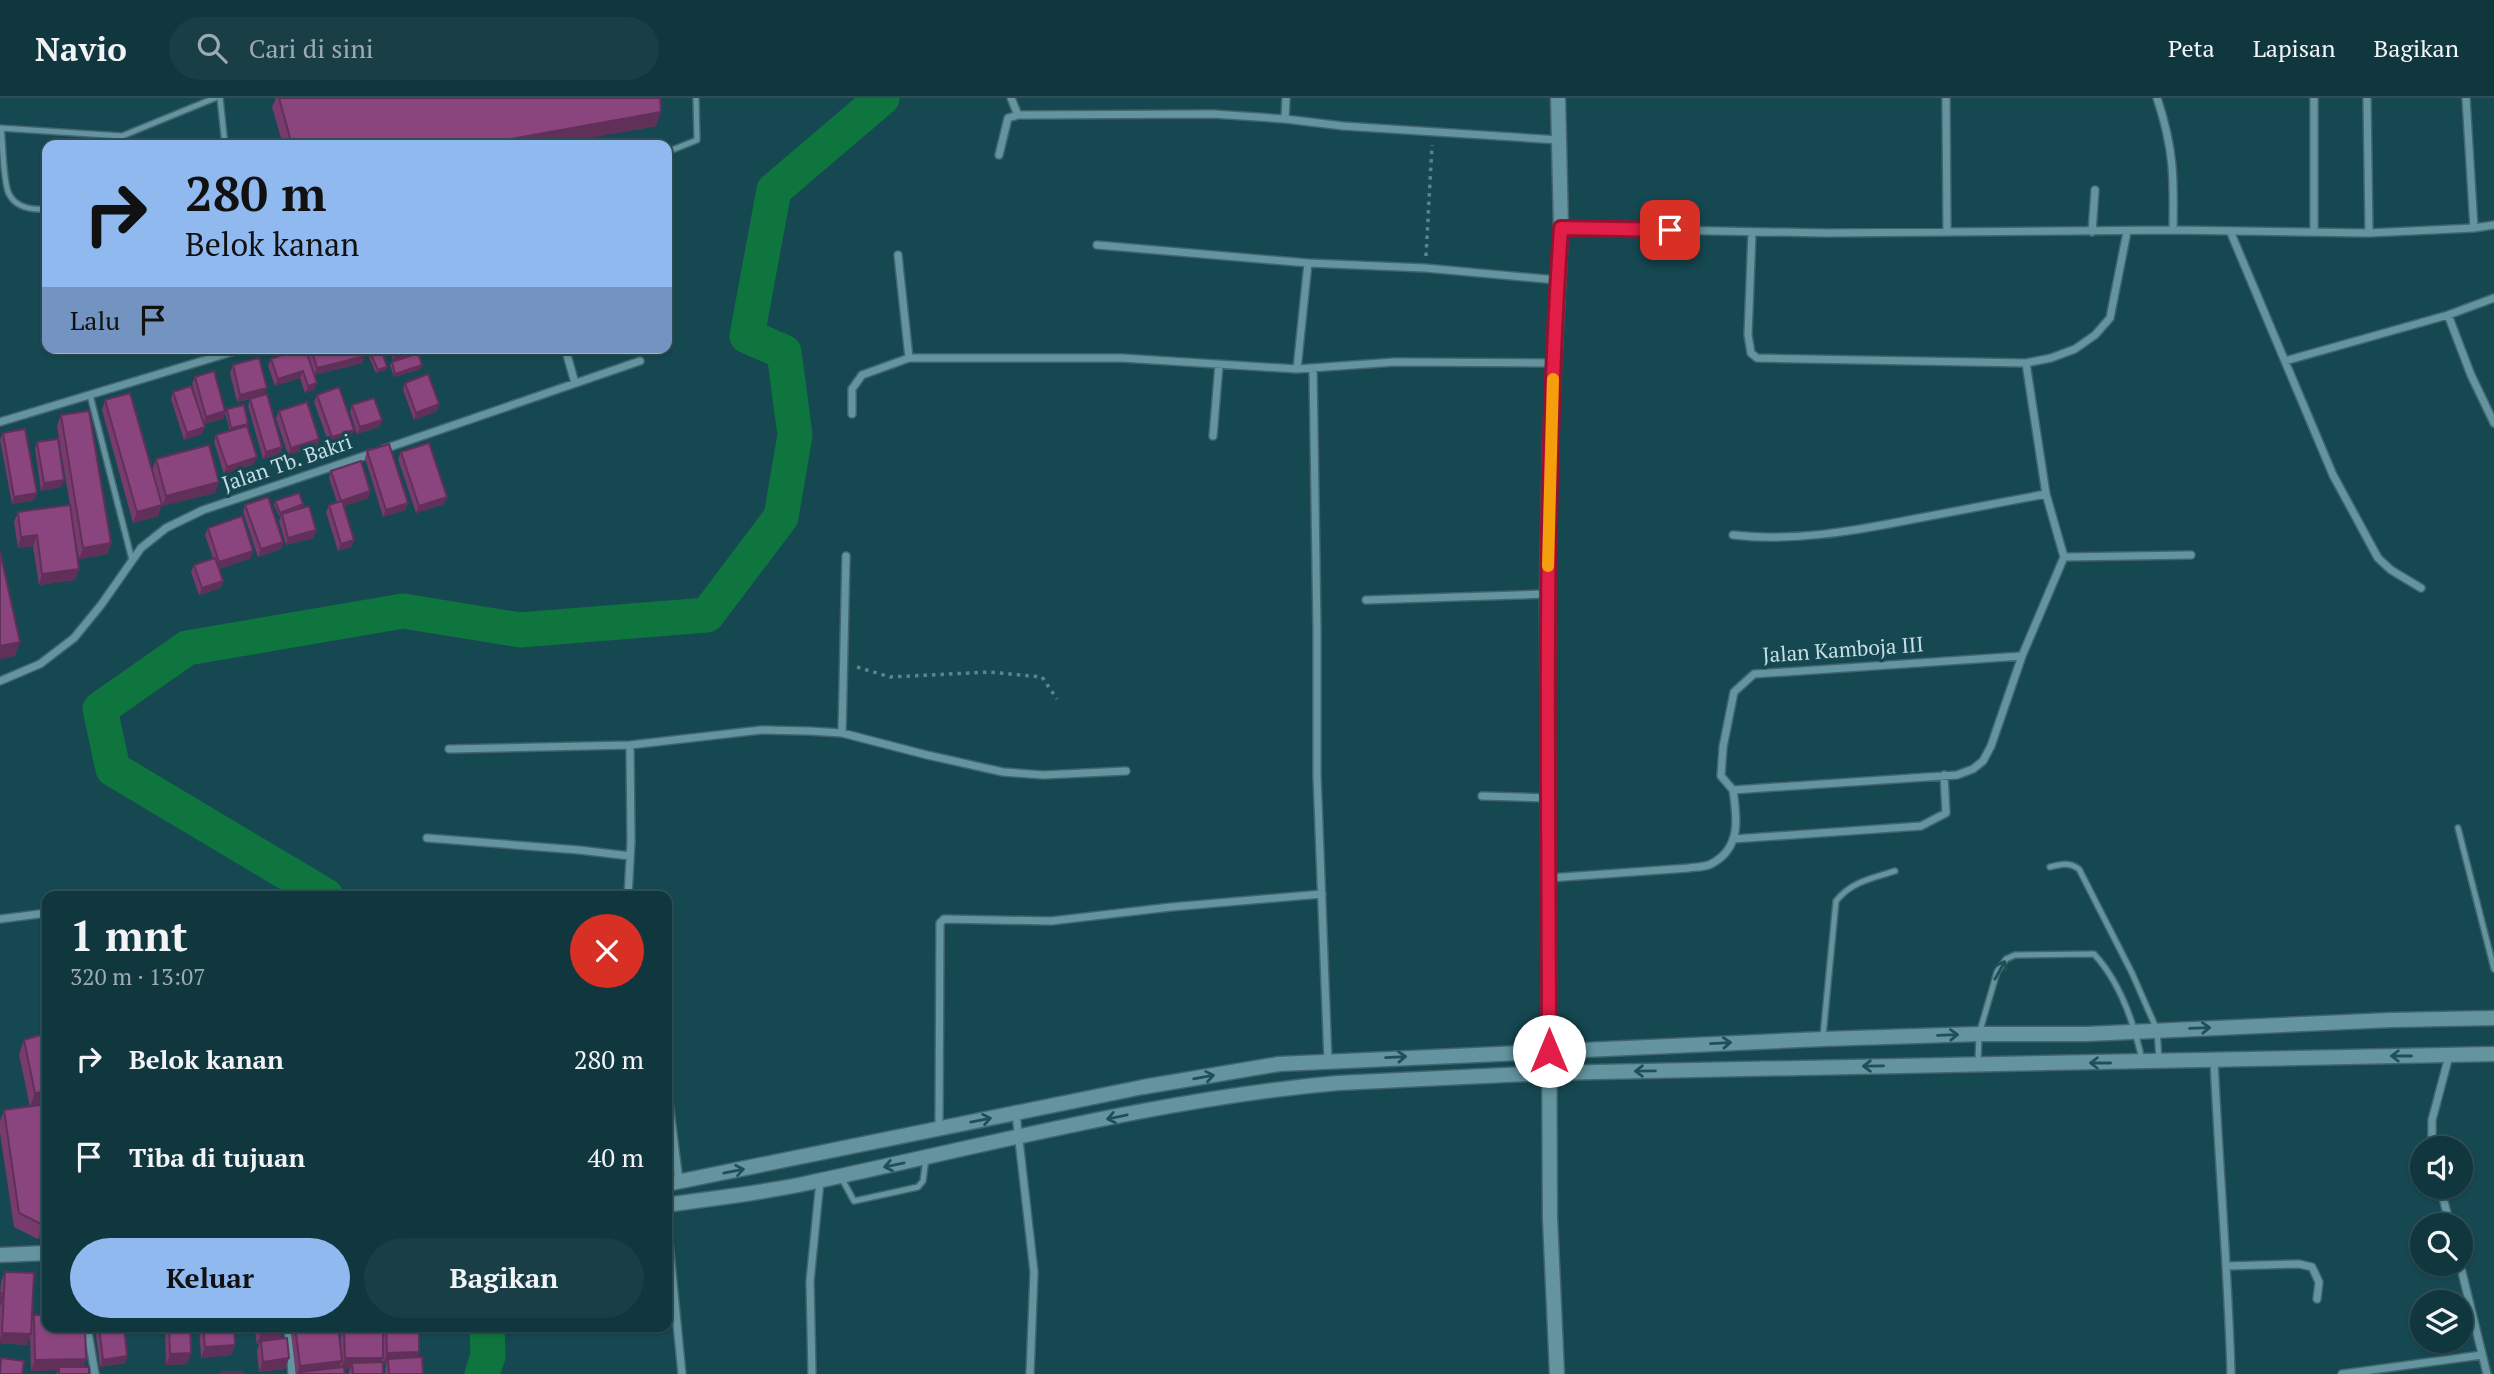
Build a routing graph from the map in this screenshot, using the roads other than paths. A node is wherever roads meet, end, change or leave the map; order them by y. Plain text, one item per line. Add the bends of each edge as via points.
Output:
1 (217, 98) edge
2 (696, 98) edge
3 (1011, 98) edge
4 (1286, 98) edge
5 (1558, 98) edge
6 (1946, 98) edge
7 (2157, 98) edge
8 (2314, 98) edge
9 (2367, 98) edge
10 (2466, 98) edge
11 (1017, 115) junction
12 (1285, 118) junction
13 (1, 128) edge
14 (122, 136) junction
15 (122, 140) edge
16 (224, 140) edge
17 (1559, 140) junction
18 (672, 151) edge
19 (999, 155) dead end
20 (2095, 190) dead end
21 (42, 209) edge
22 (2494, 225) edge
23 (1561, 228) junction
24 (2474, 228) junction
25 (2173, 230) junction
26 (2230, 231) junction
27 (2314, 231) junction
28 (1752, 232) junction
29 (1947, 232) junction
30 (2092, 232) junction
31 (2127, 232) junction
32 (2368, 233) junction
33 (1097, 245) dead end
34 (898, 255) dead end
35 (1308, 263) junction
36 (1557, 280) junction
37 (2494, 298) edge
38 (2448, 315) junction
39 (225, 354) edge
40 (567, 354) edge
41 (909, 358) junction
42 (640, 361) dead end
43 (2285, 361) junction
44 (1554, 363) junction
45 (2026, 363) junction
46 (1219, 365) junction
47 (1312, 368) junction
48 (1297, 369) junction
49 (575, 383) junction
50 (90, 395) junction
51 (852, 414) dead end
52 (0, 422) edge
53 (2494, 423) edge
54 (1213, 436) dead end
55 (2046, 494) junction
56 (1733, 536) dead end
57 (2191, 555) dead end
58 (846, 556) dead end
59 (2064, 557) junction
60 (132, 560) junction
61 (2421, 588) dead end
62 (1547, 593) junction
63 (1366, 600) dead end
64 (2022, 656) junction
65 (0, 681) edge
66 (842, 733) junction
67 (629, 745) junction
68 (449, 749) dead end
69 (1126, 771) dead end
70 (1944, 775) junction
71 (1733, 790) junction
72 (1482, 796) dead end
73 (1548, 798) junction
74 (2458, 828) dead end
75 (427, 838) dead end
76 (1733, 839) junction
77 (630, 856) junction
78 (2050, 867) dead end
79 (1895, 871) dead end
80 (1549, 878) junction
81 (628, 891) edge
82 (1322, 894) junction
83 (42, 914) edge
84 (0, 919) edge
85 (2494, 969) edge
86 (2494, 1018) edge
87 (2157, 1030) junction
88 (2136, 1031) junction
89 (1979, 1034) junction
90 (1823, 1038) junction
91 (1549, 1051) junction
92 (2494, 1054) edge
93 (2449, 1056) junction
94 (1328, 1060) junction
95 (2214, 1061) junction
96 (2159, 1062) junction
97 (1978, 1063) junction
98 (2143, 1063) junction
99 (1549, 1073) junction
100 (1016, 1114) junction
101 (939, 1128) junction
102 (2432, 1136) edge
103 (1020, 1138) junction
104 (926, 1158) junction
105 (841, 1176) junction
106 (820, 1180) junction
107 (673, 1183) edge
108 (672, 1204) edge
109 (42, 1253) edge
110 (0, 1255) edge
111 (2227, 1266) junction
112 (672, 1273) edge
113 (2463, 1276) edge
114 (2317, 1299) dead end
115 (88, 1332) edge
116 (288, 1332) edge
117 (2482, 1356) junction
118 (96, 1374) edge
119 (292, 1374) edge
120 (682, 1374) edge
121 (812, 1374) edge
122 (1030, 1374) edge
123 (1557, 1374) edge
124 (2231, 1374) edge
125 (2342, 1374) edge
126 (2487, 1374) edge

1 - 14 lane
1 - 16 lane
2 - 18 lane via 697,140
3 - 11 street
4 - 12 street
5 - 17 main road
6 - 29 street
7 - 25 street via 2175,172
8 - 27 street
9 - 32 street
10 - 24 street
11 - 12 street
11 - 19 street via 1008,118
12 - 17 street
13 - 14 lane
13 - 21 lane via 8,193 32,210
14 - 15 lane
17 - 23 main road
20 - 30 street
22 - 24 street
23 - 28 street
23 - 36 main road
24 - 32 street
25 - 26 street
25 - 31 street
26 - 27 street
26 - 43 street
27 - 32 street
28 - 29 street
28 - 45 street via 1748,335 1751,353 1757,358
29 - 30 street
30 - 31 street
31 - 45 street via 2110,318 2075,349
33 - 35 street
34 - 41 street
35 - 36 street
35 - 48 street
36 - 44 main road
37 - 38 street
38 - 43 street
38 - 53 street
39 - 50 street
40 - 49 street
41 - 46 street via 1122,358
41 - 51 street via 862,375 852,389
42 - 49 street, Jalan Tb. Bakri
43 - 61 street via 2333,475 2378,558
44 - 47 street via 1395,362
44 - 62 main road
45 - 55 street
46 - 48 street
46 - 54 street
47 - 48 street
47 - 82 street
49 - 60 street, Jalan Tb. Bakri via 203,510 166,528
50 - 52 street
50 - 60 lane
55 - 56 street via 1870,527 1794,537
55 - 59 street
57 - 59 street
58 - 66 street
59 - 64 street
60 - 65 street, Jalan Tb. Bakri via 74,638 40,664
62 - 63 street
62 - 73 main road
64 - 70 street via 1983,761 1965,772
64 - 71 street, Jalan Kamboja III via 1754,674 1734,692 1723,747 1721,776
66 - 67 street via 761,730
66 - 69 street via 1003,772
67 - 68 street
67 - 77 street
70 - 71 street
70 - 76 street via 1946,813 1921,826
71 - 76 street, Jalan Kamboja III via 1737,817
72 - 73 street
73 - 80 main road
74 - 85 lane
75 - 77 street
76 - 80 street via 1711,864
77 - 81 street
78 - 87 lane via 2073,864 2080,869
79 - 90 lane via 1857,883 1836,901
80 - 91 main road
82 - 94 street
82 - 101 street via 1051,921 944,919 940,923
83 - 84 street
87 -> 86 main road
87 - 88 main road
87 - 96 lane
88 - 89 main road
89 -> 88 lane via 1997,972 2015,955 2094,954 2106,968
88 - 98 lane
90 -> 89 main road
89 - 97 lane
91 -> 90 main road
94 -> 91 main road
91 - 99 main road
92 - 93 main road
93 -> 95 main road
93 - 102 street
100 -> 94 main road via 1143,1087
95 - 96 main road
95 - 111 street
96 - 98 main road
98 -> 97 main road
97 -> 99 main road
99 -> 103 main road via 1305,1086 1135,1113
99 - 123 main road
101 -> 100 main road
100 - 103 street
107 -> 101 main road
103 - 104 main road
103 - 122 street via 1034,1272
104 -> 105 main road
104 - 105 lane via 921,1185 881,1195 853,1200
105 - 106 main road
106 - 108 main road
106 - 121 street via 810,1280
109 - 110 main road
111 - 114 street via 2299,1264 2312,1268 2319,1282
111 - 124 street
112 - 120 street
113 - 117 street
115 - 118 street
116 - 119 street
117 - 125 street
117 - 126 street

